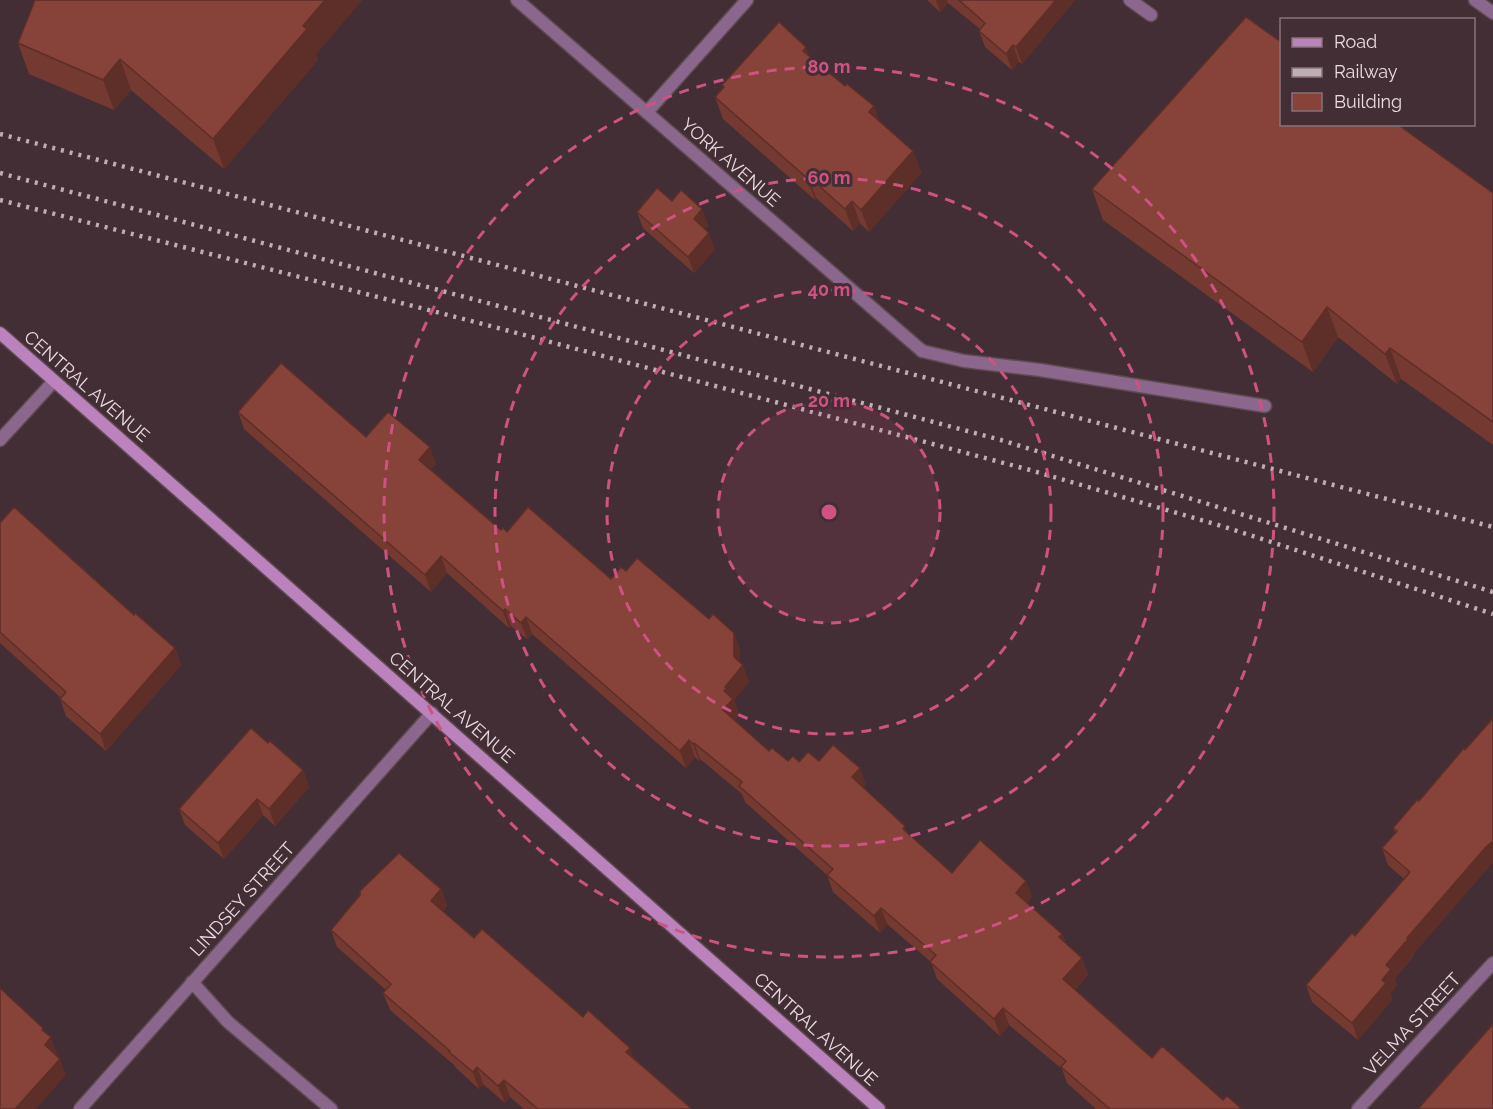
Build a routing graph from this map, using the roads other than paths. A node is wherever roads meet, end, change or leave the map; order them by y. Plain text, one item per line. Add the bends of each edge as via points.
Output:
1 (517, 0) edge
2 (747, 0) edge
3 (1130, 0) edge
4 (1475, 0) edge
5 (1493, 13) edge
6 (1151, 15) dead end
7 (647, 112) junction
8 (0, 333) edge
9 (54, 381) junction
10 (1265, 406) dead end
11 (0, 440) edge
12 (432, 713) junction
13 (1493, 963) edge
14 (192, 982) junction
15 (80, 1109) edge
16 (331, 1109) edge
17 (879, 1109) edge
18 (1358, 1109) edge

1 - 7 street, YORK AVENUE
2 - 7 street
3 - 6 street
4 - 5 street
7 - 10 street, YORK AVENUE via 922,351 964,361
8 - 9 main road, CENTRAL AVENUE
9 - 11 street
9 - 12 main road, CENTRAL AVENUE
12 - 14 street, LINDSEY STREET
12 - 17 main road, CENTRAL AVENUE
13 - 18 street, VELMA STREET
14 - 15 street, LINDSEY STREET
14 - 16 street via 228,1022

